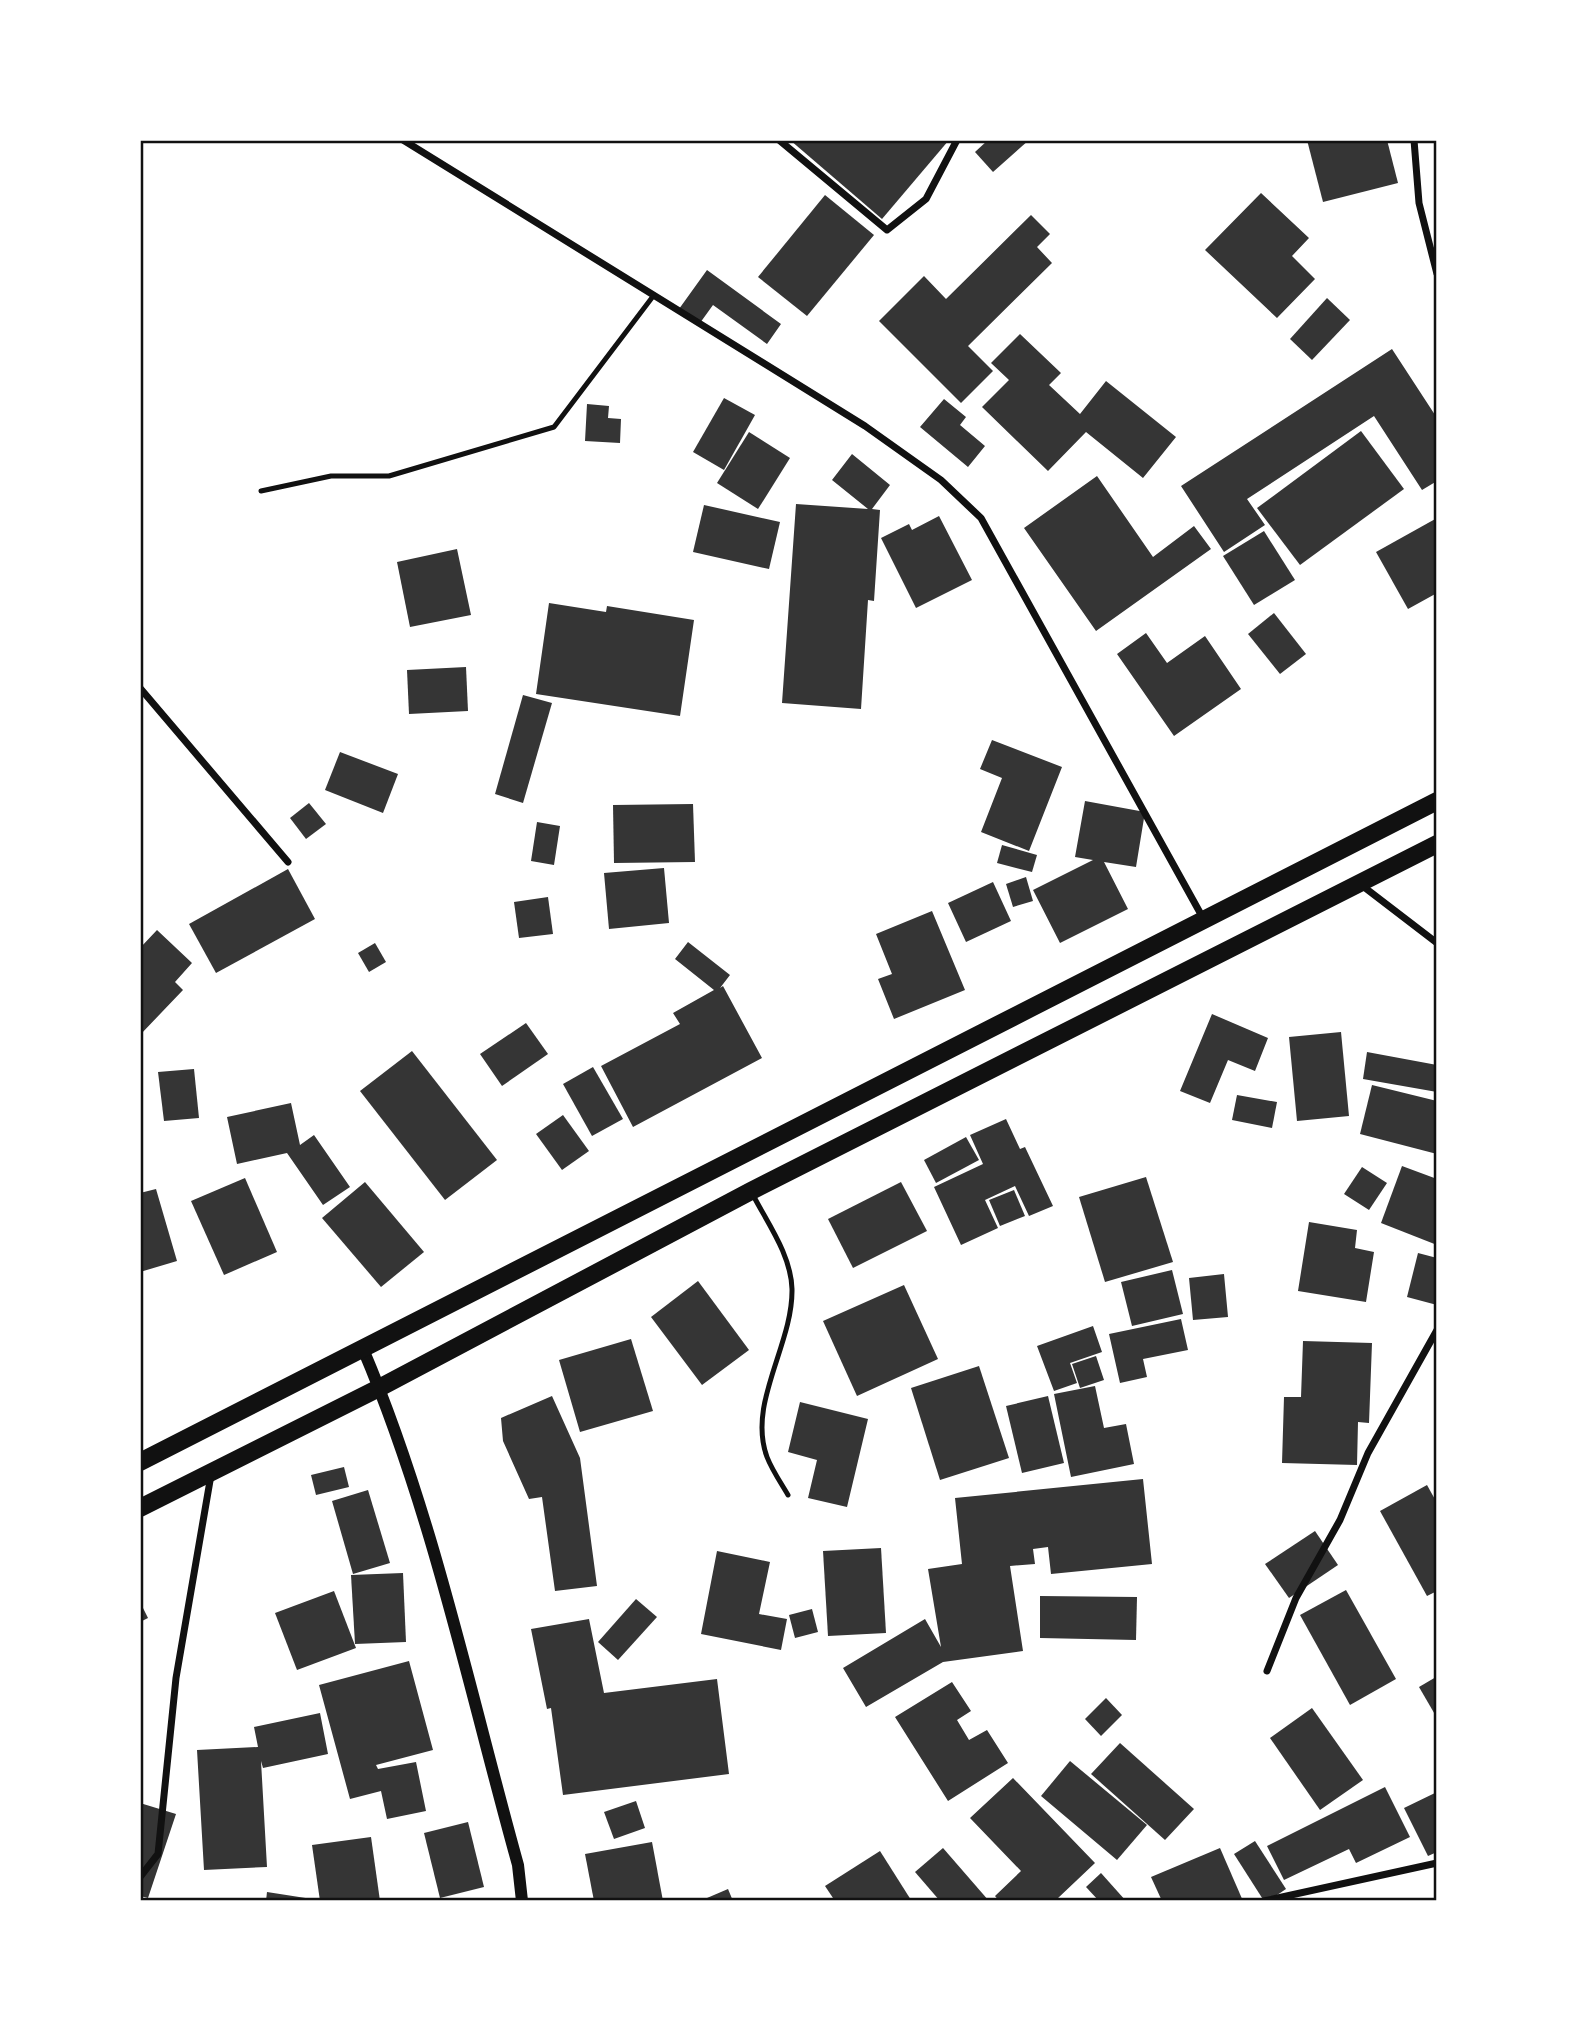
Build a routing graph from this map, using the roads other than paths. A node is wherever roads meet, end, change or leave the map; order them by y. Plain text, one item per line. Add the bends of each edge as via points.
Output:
1 (404, 140) edge
2 (779, 140) edge
3 (957, 140) edge
4 (1414, 140) edge
5 (1437, 274) edge
6 (654, 295) junction
7 (261, 491) dead end
8 (140, 688) edge
9 (1437, 801) edge
10 (1437, 844) edge
11 (288, 862) dead end
12 (1360, 884) junction
13 (1204, 918) junction
14 (1437, 943) edge
15 (751, 1191) junction
16 (1437, 1330) edge
17 (363, 1349) junction
18 (379, 1388) junction
19 (140, 1462) edge
20 (212, 1471) junction
21 (788, 1495) dead end
22 (140, 1508) edge
23 (1267, 1671) dead end
24 (1437, 1863) edge
25 (140, 1877) edge
26 (522, 1901) edge
27 (1264, 1901) edge

1 - 6 street
2 - 3 street via 887,230 926,199
4 - 5 street via 1419,203
6 - 7 lane via 554,428 389,477 331,477
6 - 13 street via 865,426 941,480 981,518
8 - 11 street
9 - 13 main road
10 - 12 main road
12 - 14 street
12 - 15 main road
13 - 17 main road
15 - 18 main road
15 - 21 lane via 785,1256 792,1288 787,1328 761,1419 767,1457
16 - 23 street via 1368,1453 1340,1520 1296,1598
17 - 18 street
17 - 19 main road
18 - 20 main road
18 - 26 street via 441,1577 518,1864
20 - 22 main road
20 - 25 street via 176,1678 158,1854
24 - 27 street

